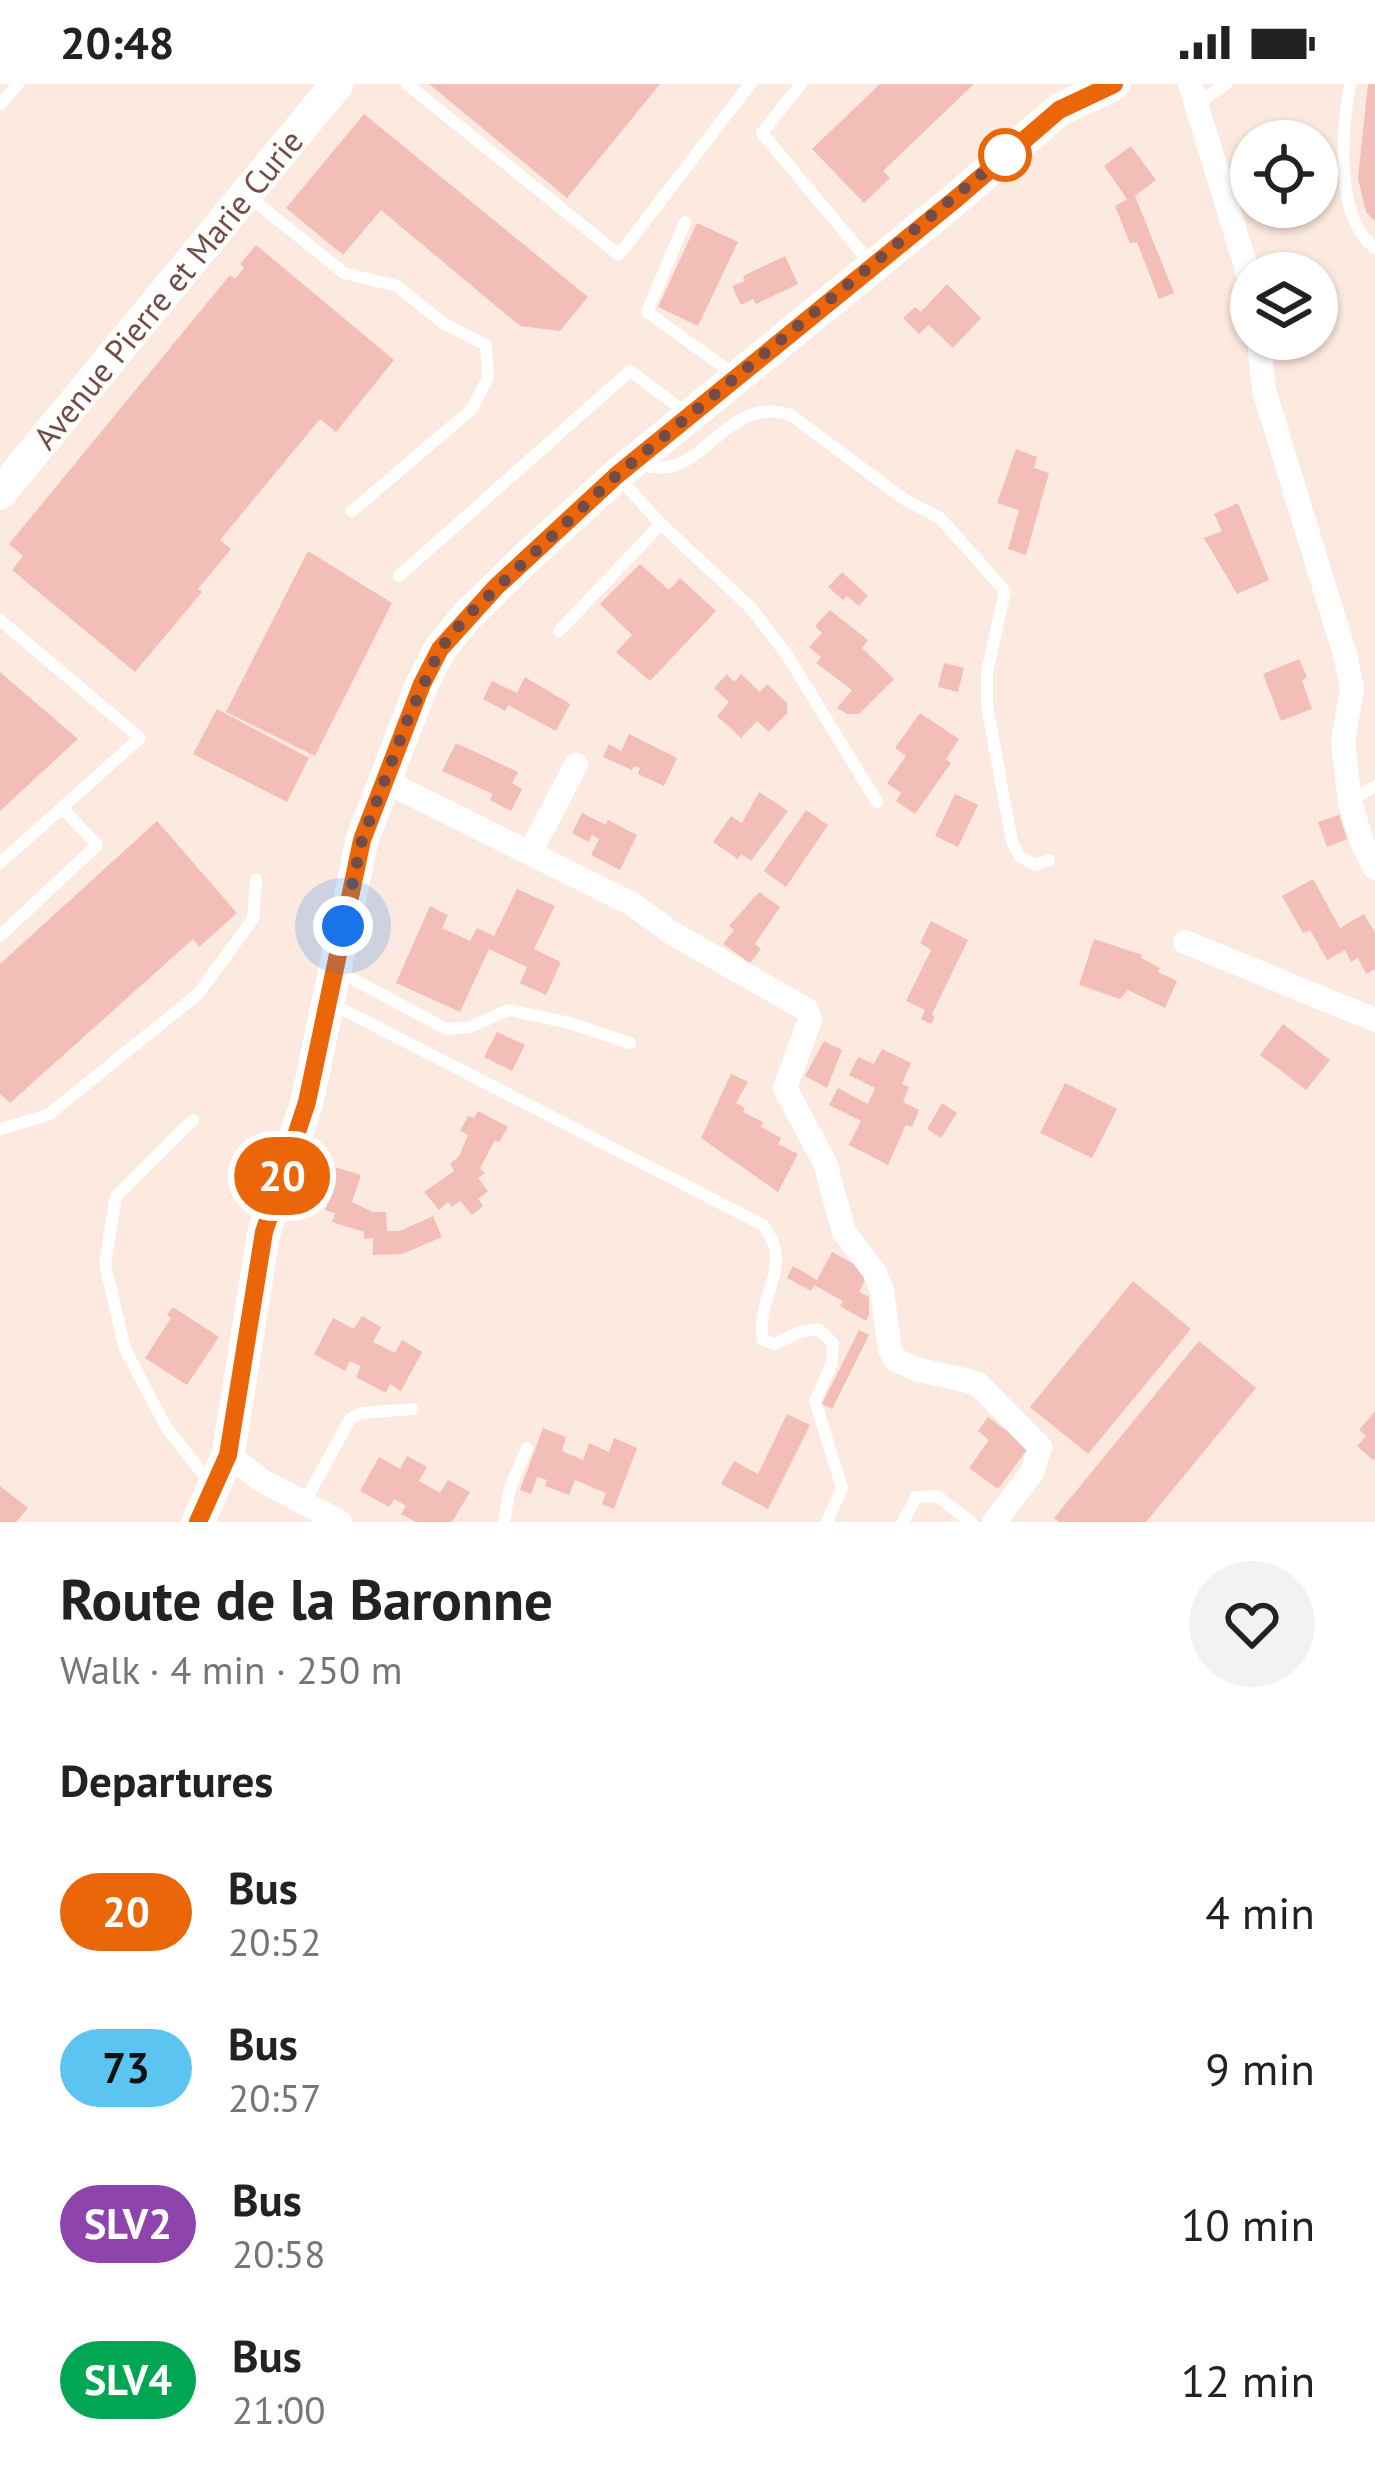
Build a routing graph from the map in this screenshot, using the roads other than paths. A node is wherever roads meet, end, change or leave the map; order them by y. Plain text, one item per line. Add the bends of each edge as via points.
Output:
1 (18, 84) edge
2 (337, 84) edge
3 (407, 84) edge
4 (750, 84) edge
5 (801, 84) edge
6 (1114, 84) edge
7 (1226, 84) edge
8 (1350, 84) edge
9 (1193, 94) edge
10 (0, 105) edge
11 (246, 194) junction
12 (685, 222) dead end
13 (1375, 248) edge
14 (1241, 252) edge
15 (873, 266) junction
16 (1260, 360) edge
17 (737, 377) junction
18 (690, 416) junction
19 (626, 468) junction
20 (0, 493) edge
21 (352, 511) dead end
22 (661, 524) junction
23 (399, 576) dead end
24 (0, 620) edge
25 (559, 631) dead end
26 (576, 765) dead end
27 (383, 780) junction
28 (1375, 787) edge
29 (877, 802) dead end
30 (1350, 802) junction
31 (62, 808) junction
32 (530, 854) junction
33 (1049, 860) dead end
34 (0, 862) edge
35 (1375, 868) edge
36 (256, 880) dead end
37 (0, 937) edge
38 (1185, 942) dead end
39 (330, 985) junction
40 (1375, 1020) edge
41 (630, 1043) dead end
42 (193, 1120) dead end
43 (0, 1129) edge
44 (412, 1409) dead end
45 (527, 1448) dead end
46 (228, 1455) junction
47 (215, 1490) junction
48 (304, 1503) junction
49 (198, 1522) edge
50 (340, 1522) edge
51 (504, 1522) edge
52 (827, 1522) edge
53 (903, 1522) edge
54 (971, 1522) edge
55 (994, 1522) edge

1 - 10 lane
2 - 11 main road, Avenue Pierre et Marie Curie
3 - 4 lane via 619,255
5 - 15 lane via 762,133
6 - 15 main road via 1059,110
7 - 9 lane
8 - 13 lane via 1348,205
9 - 14 street
11 - 20 main road, Avenue Pierre et Marie Curie
11 - 21 lane via 344,273 398,286 486,345 488,377 471,410
12 - 17 lane via 647,312
15 - 17 main road
16 - 30 street via 1349,674 1343,742
17 - 18 main road
18 - 19 main road
18 - 23 lane via 630,370
19 - 22 lane
19 - 27 main road via 440,649
19 - 33 lane via 667,470 748,414 778,411 954,530 1004,591 987,671 990,728 1012,842 1036,865
22 - 25 lane
22 - 29 lane via 751,608
24 - 31 lane via 140,738
26 - 32 street
27 - 32 street
27 - 39 main road
28 - 30 lane
30 - 35 street
31 - 34 lane
31 - 37 lane via 98,845
32 - 55 street via 632,904 807,1010 785,1088 825,1163 844,1232 882,1290 890,1350 905,1366 977,1383 1040,1447 1032,1473
36 - 43 lane via 253,919 197,994 48,1115
38 - 40 street
39 - 41 lane via 446,1029 509,1010
39 - 46 main road via 307,1102 264,1232
39 - 52 lane via 763,1226 779,1256 760,1324 764,1340 776,1344 818,1329 833,1343 815,1401 842,1488
42 - 47 lane via 116,1196 105,1264 125,1349 166,1426
44 - 48 lane via 350,1419
45 - 51 lane
46 - 47 main road
46 - 48 street
47 - 49 main road
48 - 50 street
53 - 54 lane via 916,1497 937,1496

